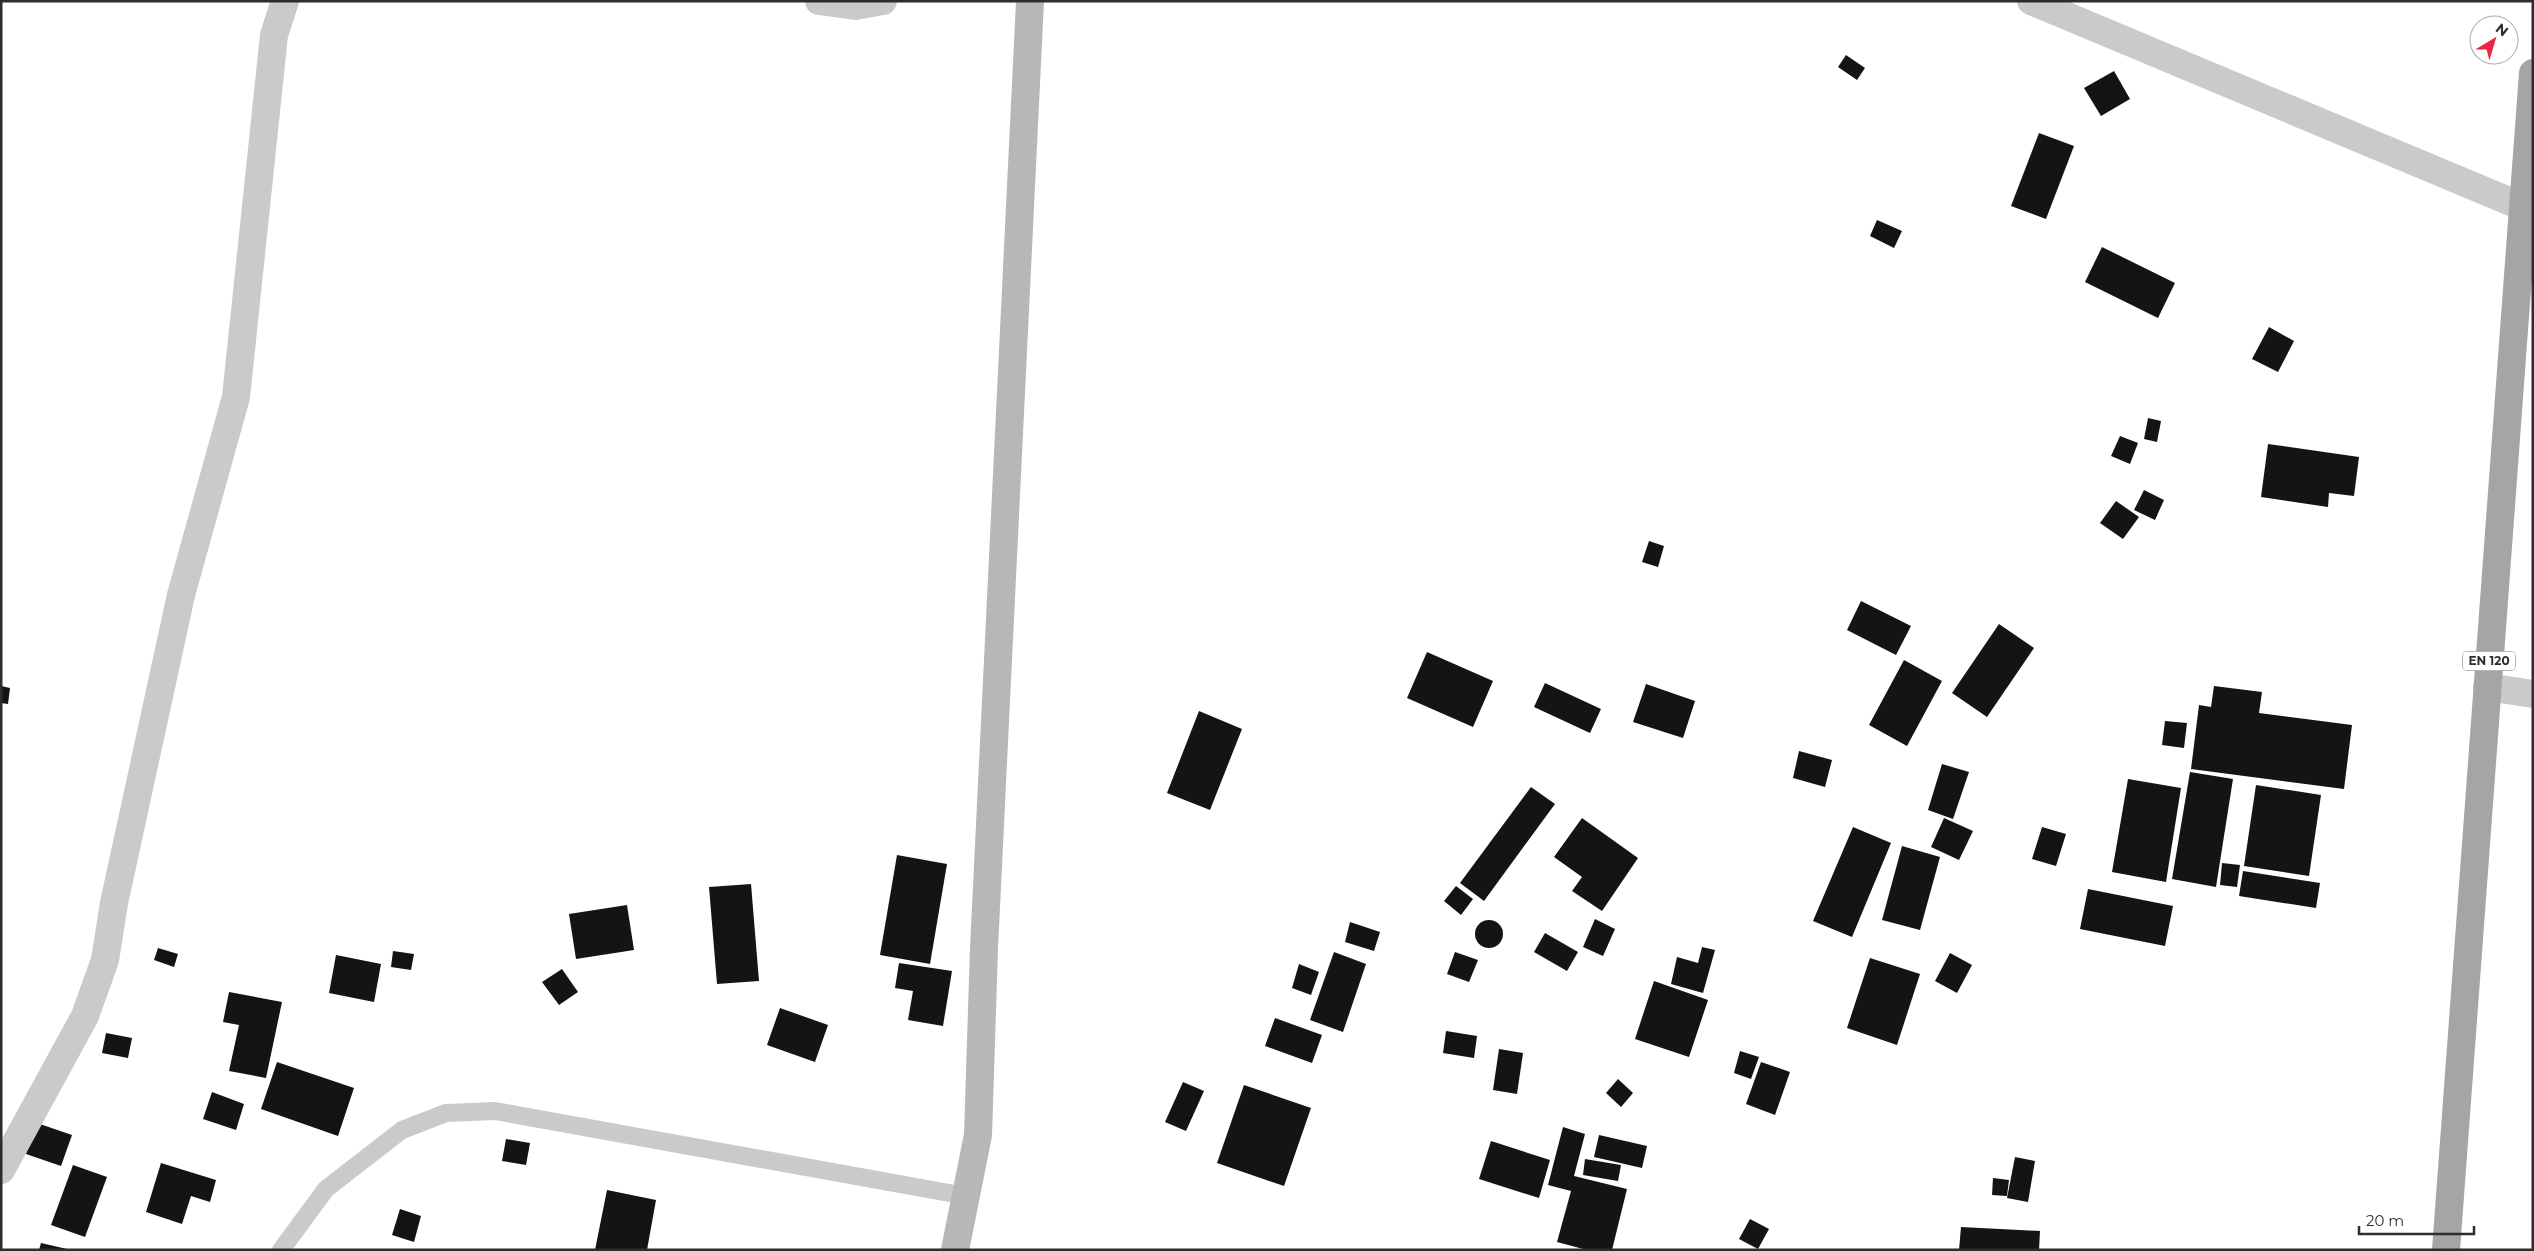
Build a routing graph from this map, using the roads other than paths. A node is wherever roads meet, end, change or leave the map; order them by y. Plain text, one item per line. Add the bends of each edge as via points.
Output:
1 (286, 1) edge
2 (819, 1) edge
3 (883, 1) edge
4 (1030, 1) edge
5 (2031, 1) edge
6 (2533, 73) edge
7 (2531, 130) edge
8 (2523, 207) junction
9 (2487, 687) junction
10 (2533, 694) edge
11 (1, 1170) edge
12 (966, 1196) junction
13 (282, 1250) edge
14 (955, 1250) edge
15 (2446, 1250) edge

1 - 11 street via 274,35 236,397 181,595 116,893 105,960 85,1016
2 - 3 street via 856,6
4 - 12 street via 984,948 978,1135
5 - 8 street
6 - 7 main road, EN 120
7 - 8 main road, EN 120
8 - 9 main road, EN 120
9 - 10 street
9 - 15 main road, EN 120
12 - 13 lane via 495,1111 446,1112 402,1130 326,1189
12 - 14 street

